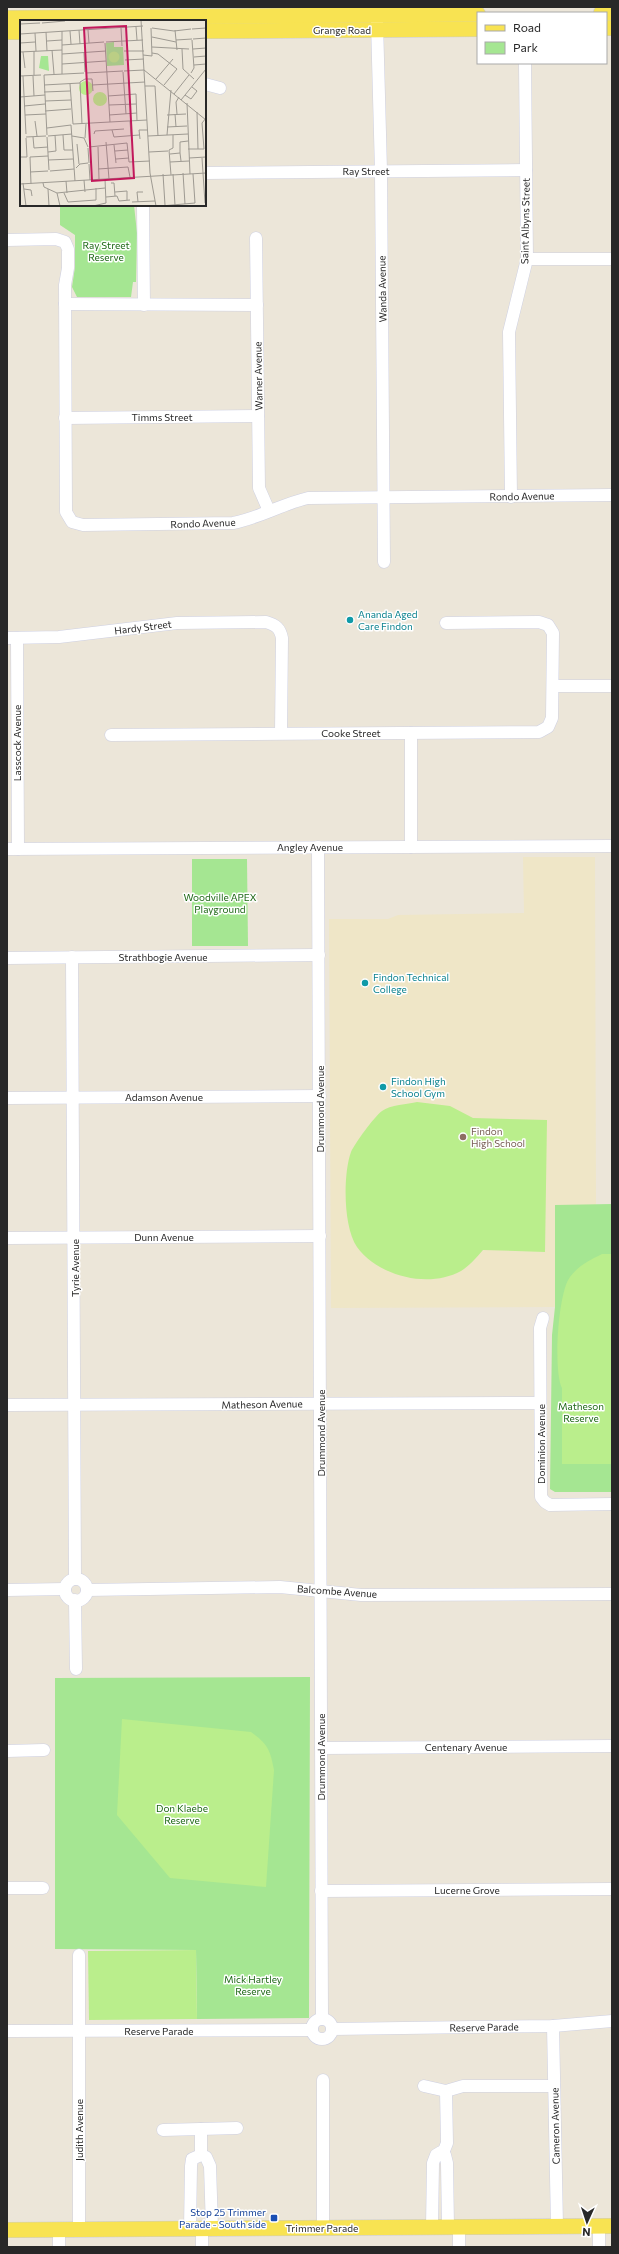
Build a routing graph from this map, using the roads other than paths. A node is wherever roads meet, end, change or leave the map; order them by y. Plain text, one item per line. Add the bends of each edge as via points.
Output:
1 (477, 14) edge
2 (432, 17) edge
3 (7, 18) edge
4 (64, 19) edge
5 (168, 20) edge
6 (206, 20) edge
7 (377, 22) junction
8 (477, 29) edge
9 (206, 31) edge
10 (7, 32) edge
11 (20, 32) edge
12 (525, 64) edge
13 (206, 84) edge
14 (220, 88) dead end
15 (526, 170) junction
16 (381, 171) junction
17 (206, 173) edge
18 (143, 206) edge
19 (256, 238) dead end
20 (7, 240) edge
21 (527, 259) junction
22 (612, 259) edge
23 (65, 304) junction
24 (144, 305) junction
25 (257, 305) junction
26 (258, 416) junction
27 (65, 418) junction
28 (612, 495) edge
29 (511, 496) junction
30 (384, 497) junction
31 (269, 511) junction
32 (384, 562) dead end
33 (446, 622) dead end
34 (12, 638) edge
35 (553, 686) junction
36 (612, 686) edge
37 (411, 733) junction
38 (281, 734) junction
39 (110, 735) dead end
40 (612, 846) edge
41 (411, 847) junction
42 (318, 848) junction
43 (13, 849) edge
44 (319, 955) junction
45 (72, 957) junction
46 (7, 958) edge
47 (320, 1096) junction
48 (7, 1098) edge
49 (74, 1098) junction
50 (320, 1236) junction
51 (74, 1237) junction
52 (7, 1238) edge
53 (543, 1318) dead end
54 (321, 1403) junction
55 (540, 1403) junction
56 (75, 1404) junction
57 (7, 1405) edge
58 (612, 1504) edge
59 (75, 1579) junction
60 (65, 1589) junction
61 (7, 1590) edge
62 (86, 1590) junction
63 (321, 1591) junction
64 (612, 1594) edge
65 (75, 1600) junction
66 (76, 1670) dead end
67 (612, 1746) edge
68 (321, 1748) junction
69 (44, 1750) dead end
70 (7, 1751) edge
71 (7, 1888) edge
72 (43, 1888) dead end
73 (612, 1889) edge
74 (321, 1892) junction
75 (79, 1955) dead end
76 (322, 2019) junction
77 (612, 2021) edge
78 (553, 2026) junction
79 (332, 2029) junction
80 (312, 2030) junction
81 (7, 2031) edge
82 (79, 2031) junction
83 (323, 2080) dead end
84 (424, 2086) dead end
85 (554, 2086) junction
86 (446, 2091) junction
87 (237, 2128) dead end
88 (201, 2129) junction
89 (163, 2130) dead end
90 (443, 2153) junction
91 (201, 2155) junction
92 (556, 2226) junction
93 (606, 2226) edge
94 (432, 2227) junction
95 (453, 2227) junction
96 (323, 2228) junction
97 (59, 2229) junction
98 (80, 2229) junction
99 (201, 2229) junction
100 (7, 2230) edge
101 (59, 2247) edge
102 (202, 2247) edge
103 (459, 2247) edge
104 (599, 2247) edge

1 - 2 main road, Grange Road
2 - 7 main road, Grange Road
2 - 8 main road, Grange Road
3 - 4 main road, Grange Road
4 - 5 main road, Grange Road
6 - 7 main road, Grange Road
7 - 9 main road, Grange Road
7 - 16 street, Wanda Avenue
10 - 11 main road
12 - 15 street, Saint Albyns Street
13 - 14 street
15 - 16 street, Ray Street
15 - 21 street, Saint Albyns Street
16 - 17 street, Ray Street
16 - 30 street, Wanda Avenue
18 - 24 street
19 - 25 street, Warner Avenue
20 - 23 street, Rondo Avenue via 56,239 65,242 68,249
21 - 22 street
21 - 29 street, Saint Albyns Street via 509,332
23 - 24 street
23 - 27 street, Rondo Avenue
24 - 25 street
25 - 26 street, Warner Avenue
26 - 27 street, Timms Street
26 - 31 street, Warner Avenue via 258,488
27 - 31 street, Rondo Avenue via 66,512 72,522 83,525 233,523
28 - 29 street, Rondo Avenue
29 - 30 street, Rondo Avenue
30 - 31 street, Rondo Avenue via 308,498
30 - 32 street, Wanda Avenue
33 - 35 street, Cooke Street via 539,622 548,625 553,633
34 - 38 street, Hardy Street via 59,637 177,623 266,622 278,628 282,638
34 - 43 street, Lasscock Avenue
35 - 36 street
35 - 37 street, Cooke Street via 552,718 548,727 539,732
37 - 38 street, Cooke Street
37 - 41 street
38 - 39 street, Cooke Street
40 - 41 street, Angley Avenue
41 - 42 street, Angley Avenue
42 - 43 street, Angley Avenue
42 - 44 street, Drummond Avenue
44 - 45 street, Strathbogie Avenue
44 - 47 street, Drummond Avenue
45 - 46 street, Strathbogie Avenue
45 - 49 street, Tyrie Avenue
47 - 49 street, Adamson Avenue
47 - 50 street, Drummond Avenue
48 - 49 street, Adamson Avenue
49 - 51 street, Tyrie Avenue
50 - 51 street, Dunn Avenue
50 - 54 street, Drummond Avenue
51 - 52 street, Dunn Avenue
51 - 56 street, Tyrie Avenue
53 - 55 street, Dominion Avenue via 540,1328
54 - 55 street, Matheson Avenue
54 - 56 street, Matheson Avenue
54 - 63 street, Drummond Avenue
55 - 58 street, Dominion Avenue via 541,1497 550,1505
56 - 57 street, Matheson Avenue
56 - 59 street, Tyrie Avenue
59 - 60 street via 67,1583
59 - 62 street via 82,1581
60 - 61 street
60 - 65 street via 67,1596
62 - 63 street, Balcombe Avenue via 280,1587
62 - 65 street via 82,1598
63 - 64 street, Balcombe Avenue via 361,1595
63 - 68 street, Drummond Avenue
65 - 66 street
67 - 68 street, Centenary Avenue
68 - 74 street, Drummond Avenue
69 - 70 street
71 - 72 street
73 - 74 street, Lucerne Grove
74 - 76 street, Drummond Avenue
75 - 82 street, Judith Avenue
76 - 79 street via 329,2022
76 - 80 street via 315,2022
77 - 78 street, Reserve Parade
78 - 79 street, Reserve Parade
78 - 85 street, Cameron Avenue
79 - 80 street via 325,2038 316,2037
80 - 82 street, Reserve Parade
81 - 82 street, Reserve Parade
82 - 98 street, Judith Avenue
83 - 96 street
84 - 86 street
85 - 86 street via 463,2086
85 - 92 street, Cameron Avenue
86 - 90 street via 447,2143
87 - 88 street
88 - 89 street
88 - 91 street
90 - 94 street via 436,2154 433,2163
90 - 95 street via 448,2163
91 - 99 street via 206,2157 210,2166
91 - 99 street via 192,2159 191,2166
92 - 93 main road, Trimmer Parade
92 - 95 main road, Trimmer Parade
93 - 104 street
94 - 95 main road, Trimmer Parade
94 - 96 main road, Trimmer Parade
95 - 103 street
96 - 99 main road, Trimmer Parade
97 - 98 main road, Trimmer Parade
97 - 100 main road, Trimmer Parade
97 - 101 street
98 - 99 main road, Trimmer Parade
99 - 102 street

